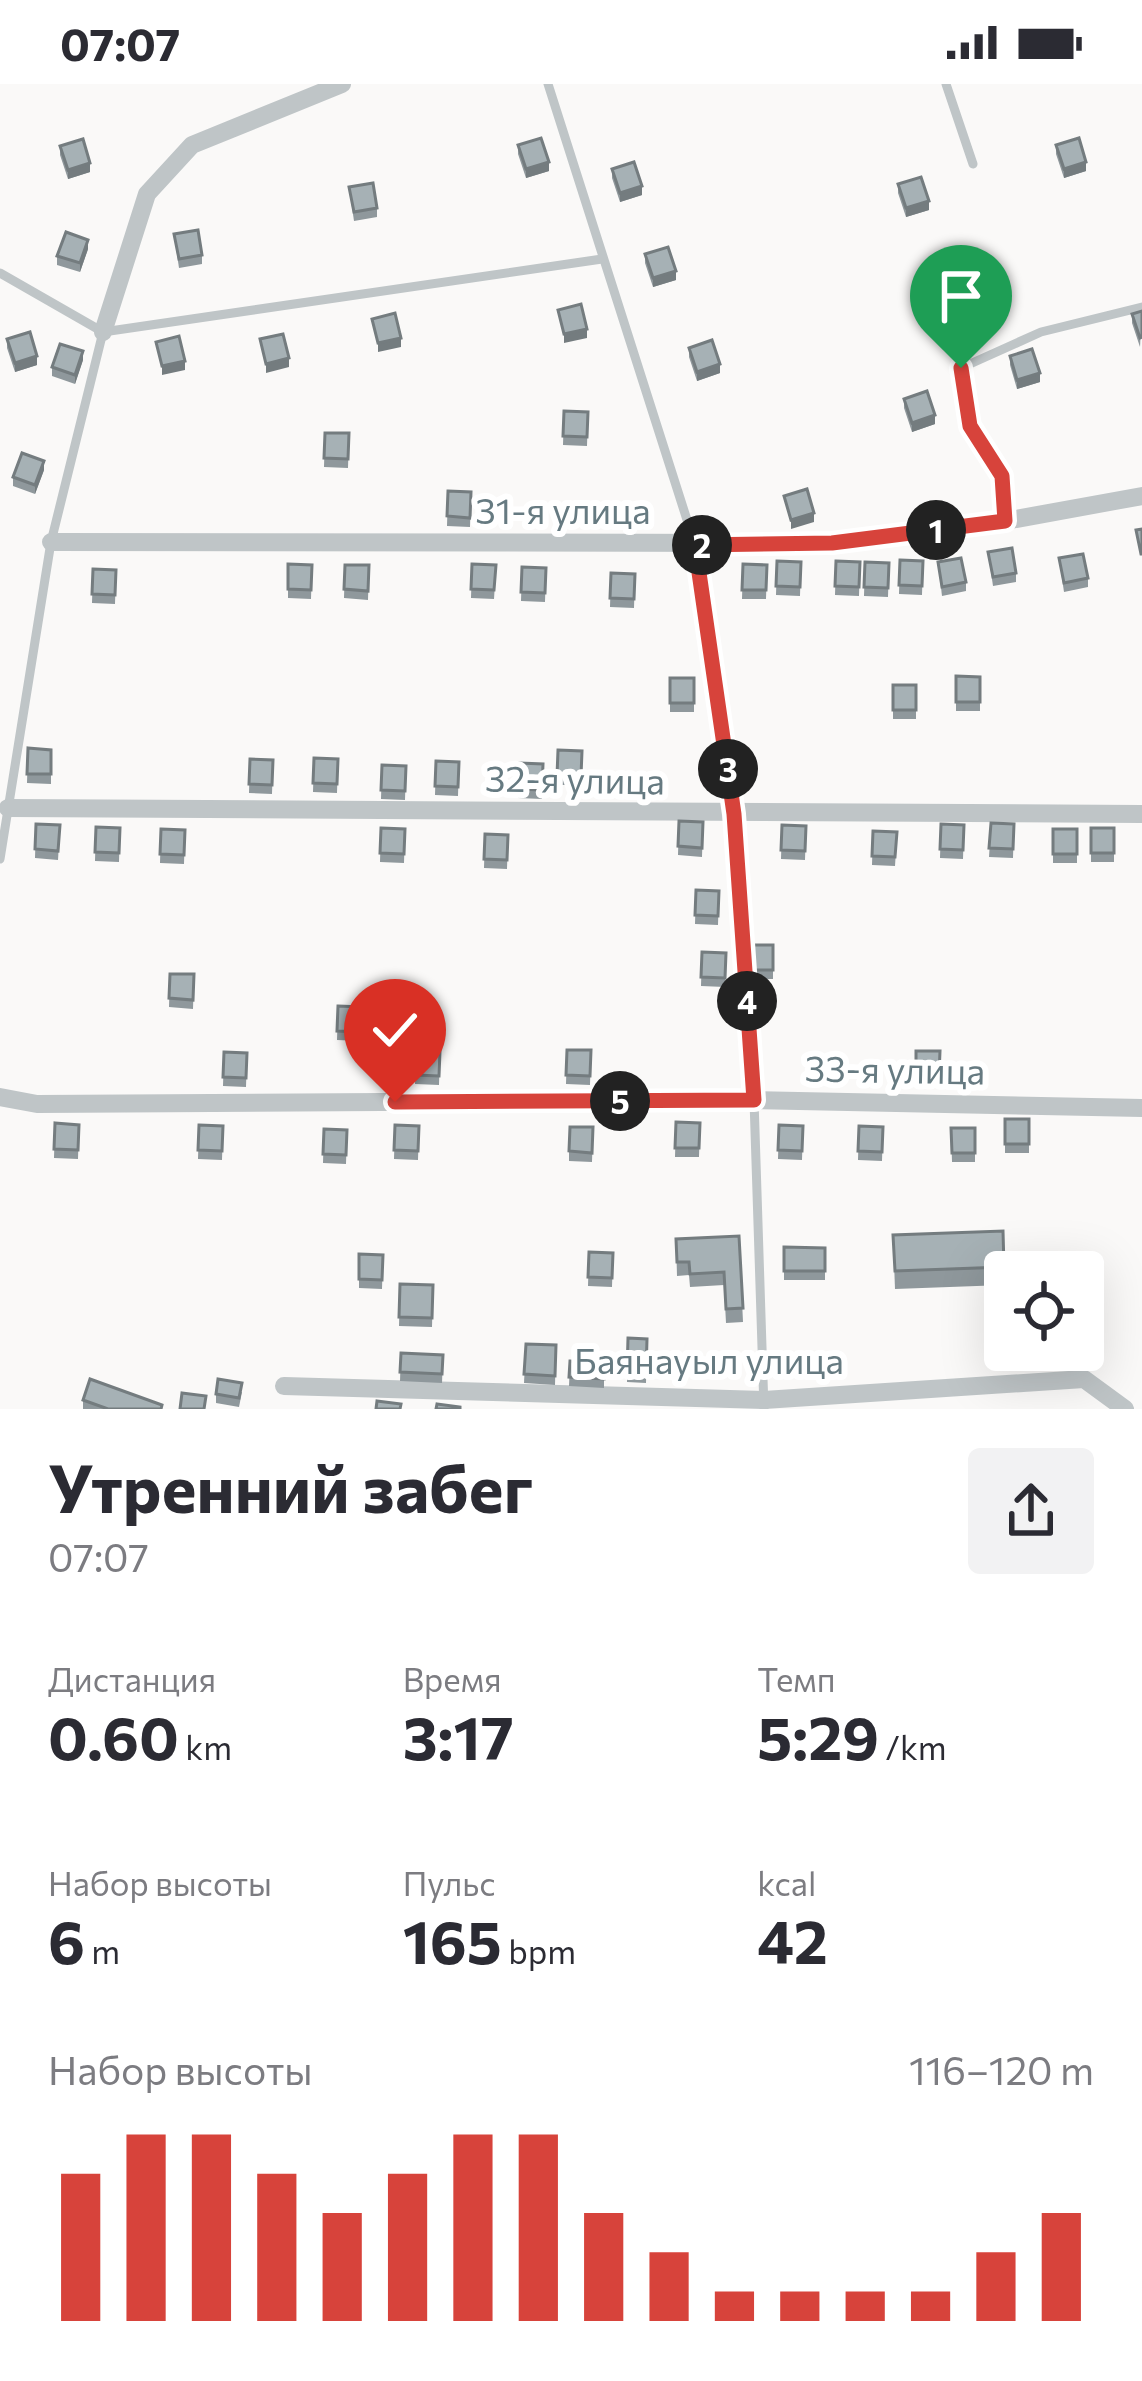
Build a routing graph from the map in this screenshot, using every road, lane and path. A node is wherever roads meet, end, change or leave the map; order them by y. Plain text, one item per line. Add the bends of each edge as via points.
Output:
1 (342, 84) edge
2 (548, 84) edge
3 (946, 84) edge
4 (973, 164) dead end
5 (602, 260) junction
6 (0, 273) edge
7 (1142, 307) edge
8 (103, 332) junction
9 (1142, 496) edge
10 (1005, 521) junction
11 (51, 542) junction
12 (695, 545) junction
13 (8, 808) junction
14 (734, 814) junction
15 (1142, 814) edge
16 (0, 860) edge
17 (0, 1096) edge
18 (754, 1100) junction
19 (1142, 1108) edge
20 (284, 1386) dead end
21 (764, 1404) edge
22 (1125, 1409) edge

1 - 8 street via 192,145 147,194
2 - 5 lane
3 - 4 lane
5 - 8 lane
5 - 12 lane
6 - 8 lane
7 - 10 lane via 1042,332 961,368 970,426 1002,476
8 - 11 lane
9 - 10 street, 31-я улица
10 - 12 street, 31-я улица via 832,543
11 - 12 street, 31-я улица
11 - 13 lane
12 - 14 lane
13 - 14 street, 32-я улица
13 - 16 lane
14 - 15 street, 32-я улица
14 - 18 lane
17 - 18 street, 33-я улица via 37,1104
18 - 19 street, 33-я улица
18 - 21 lane
20 - 21 street, Баянауыл улица
21 - 22 street, Баянауыл улица via 1084,1379

